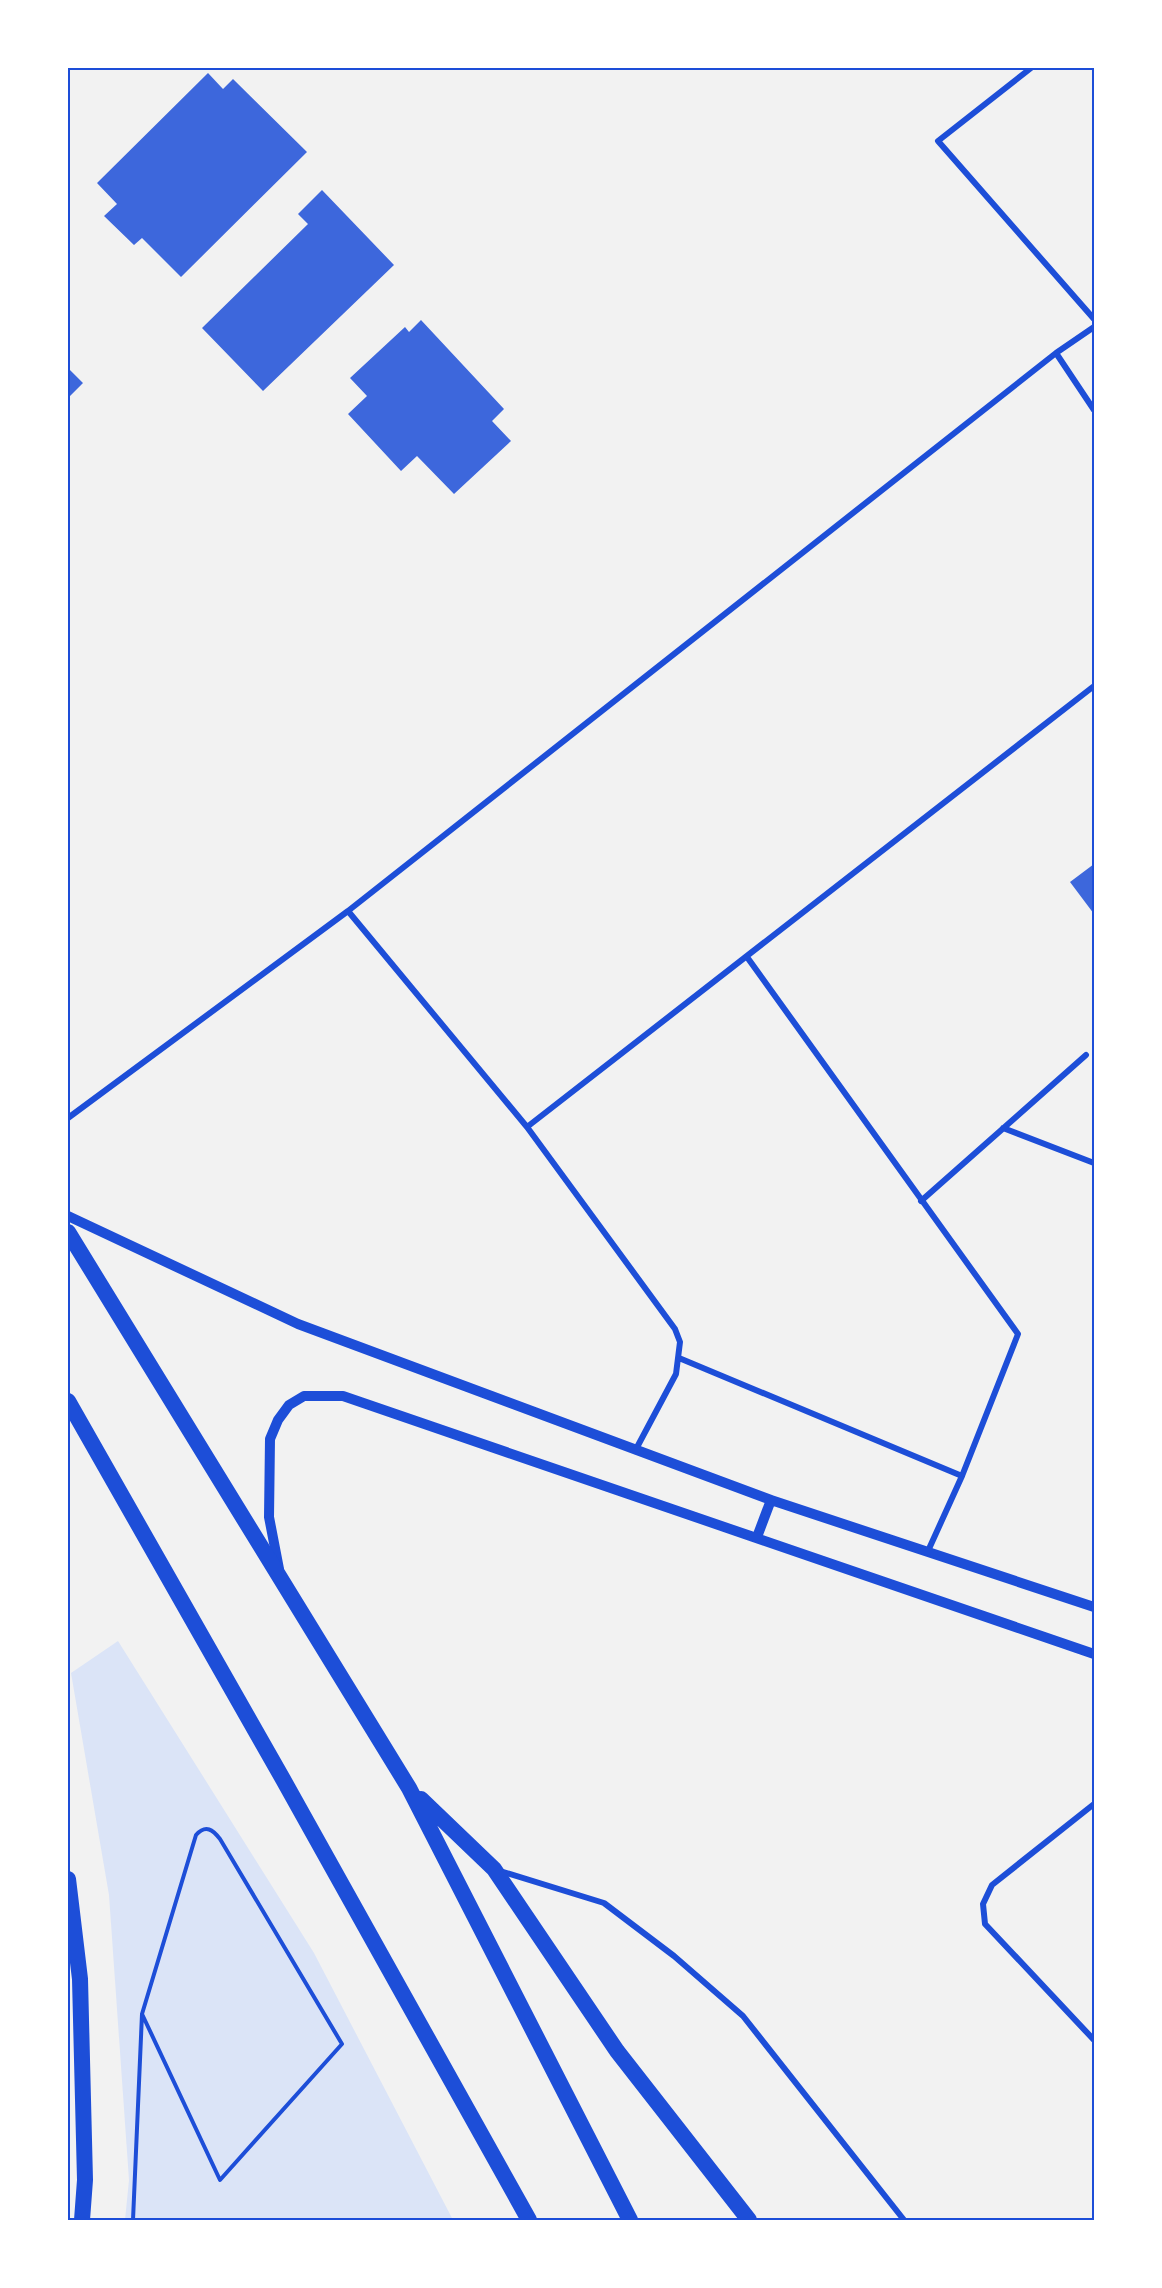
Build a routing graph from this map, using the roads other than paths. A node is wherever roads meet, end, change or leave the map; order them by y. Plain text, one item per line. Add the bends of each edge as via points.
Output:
1 (1031, 68) edge
2 (1095, 319) edge
3 (1095, 327) edge
4 (1056, 354) junction
5 (1095, 410) edge
6 (1095, 686) edge
7 (348, 911) junction
8 (747, 957) junction
9 (1086, 1055) dead end
10 (68, 1119) edge
11 (527, 1127) junction
12 (1003, 1128) junction
13 (1095, 1162) edge
14 (921, 1201) junction
15 (68, 1216) edge
16 (68, 1232) edge
17 (679, 1358) junction
18 (68, 1401) edge
19 (635, 1451) junction
20 (962, 1476) junction
21 (771, 1500) junction
22 (757, 1536) junction
23 (928, 1551) junction
24 (281, 1578) junction
25 (1095, 1607) edge
26 (1095, 1654) edge
27 (410, 1788) junction
28 (1095, 1804) edge
29 (494, 1869) junction
30 (68, 1879) edge
31 (1095, 2040) edge
32 (82, 2220) edge
33 (529, 2220) edge
34 (630, 2220) edge
35 (749, 2220) edge
36 (904, 2220) edge

1 - 2 street via 938,141
3 - 4 street
4 - 5 street
4 - 7 street
6 - 8 street
7 - 10 street
7 - 11 street
8 - 11 street
8 - 14 street
9 - 12 street
11 - 17 street via 670,1322 680,1342
12 - 13 street
12 - 14 street
14 - 20 street via 1018,1334
15 - 19 street via 298,1324
16 - 24 highway
17 - 19 street via 676,1374
17 - 20 street
18 - 33 highway
19 - 21 street
20 - 23 street
21 - 22 street
21 - 23 street
22 - 24 street via 357,1400 304,1396 289,1405 270,1440 269,1517
22 - 26 street
23 - 25 street
24 - 27 highway
27 - 29 highway
27 - 34 highway
28 - 31 street via 992,1885 983,1904 985,1924
29 - 35 highway via 617,2051
29 - 36 street via 604,1903 674,1956 743,2016
30 - 32 highway via 80,1979 85,2180

